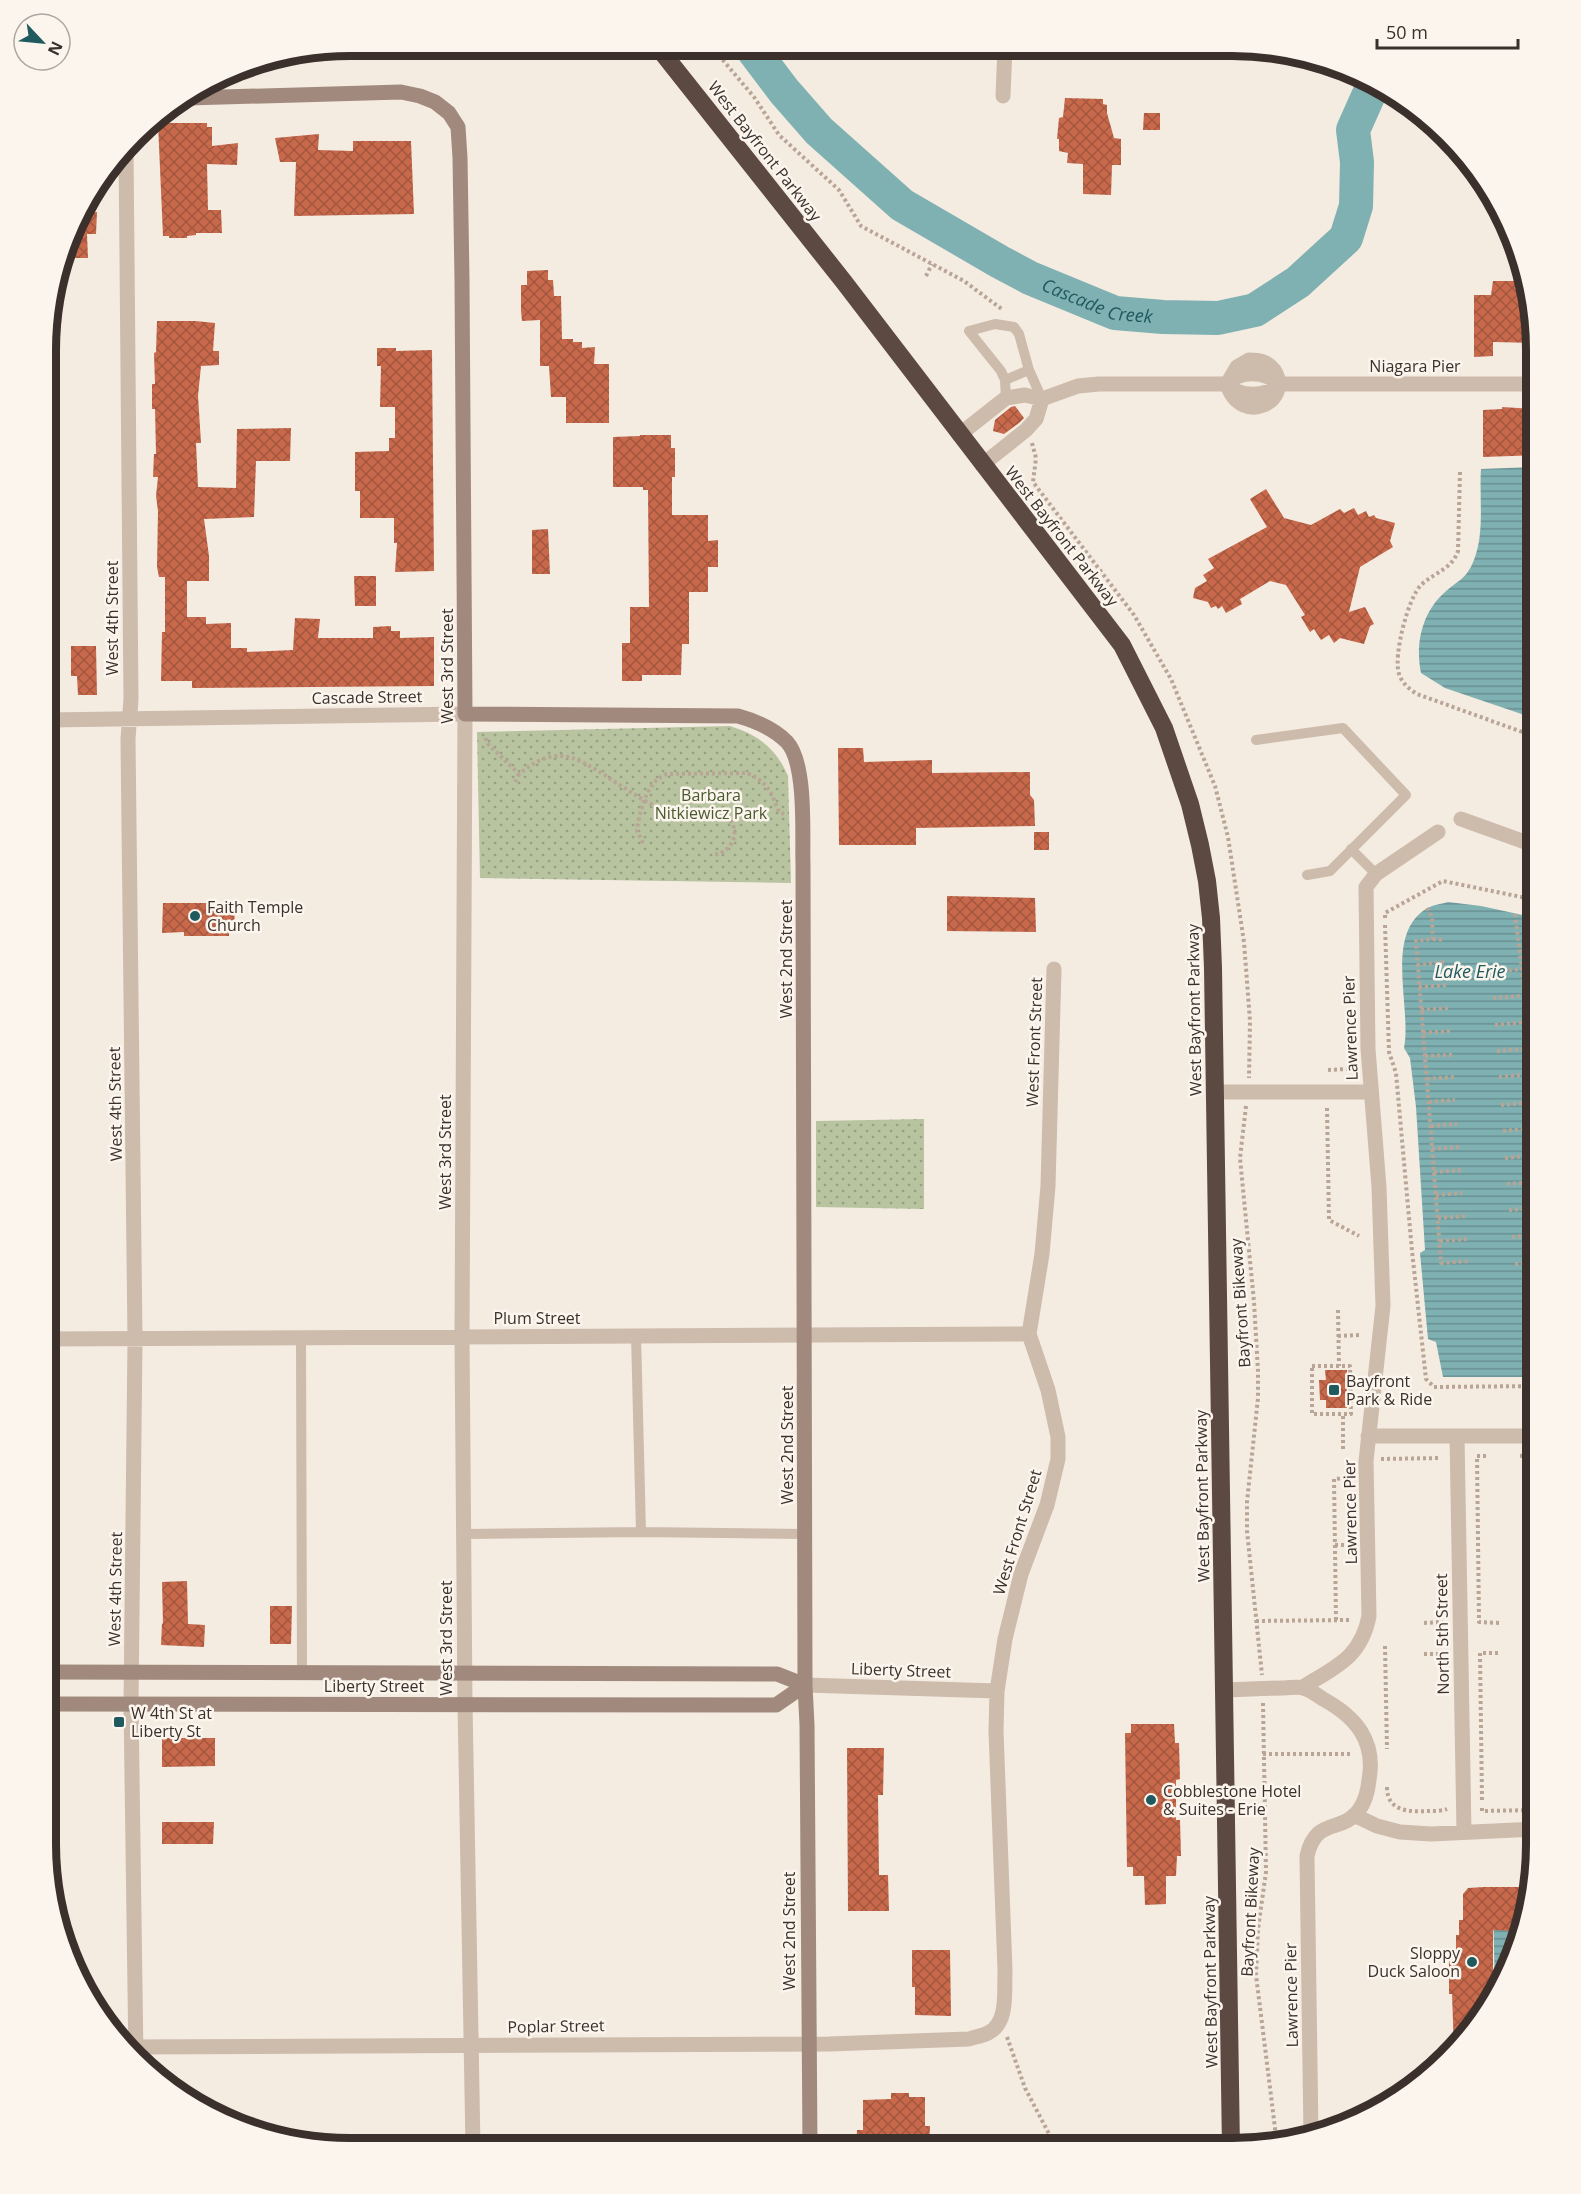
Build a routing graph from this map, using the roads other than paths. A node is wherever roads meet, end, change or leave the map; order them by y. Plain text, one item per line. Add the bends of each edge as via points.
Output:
1 (665, 56) edge
2 (1005, 56) edge
3 (1003, 96) dead end
4 (198, 98) edge
5 (126, 158) edge
6 (1029, 369) junction
7 (1005, 380) junction
8 (1227, 384) junction
9 (1286, 384) junction
10 (1526, 384) edge
11 (1006, 398) junction
12 (1042, 399) junction
13 (959, 435) junction
14 (982, 465) junction
15 (465, 714) junction
16 (129, 719) junction
17 (56, 720) edge
18 (1256, 740) dead end
19 (789, 744) joint
20 (1461, 819) dead end
21 (1438, 832) dead end
22 (1526, 842) edge
23 (1351, 849) junction
24 (1307, 874) dead end
25 (1376, 874) junction
26 (1054, 969) dead end
27 (1215, 1092) junction
28 (1370, 1092) junction
29 (1029, 1334) junction
30 (636, 1335) junction
31 (805, 1336) junction
32 (462, 1337) junction
33 (301, 1338) junction
34 (56, 1339) edge
35 (135, 1339) junction
36 (1368, 1436) junction
37 (1456, 1436) junction
38 (1526, 1436) edge
39 (641, 1532) junction
40 (464, 1534) junction
41 (805, 1534) junction
42 (132, 1671) junction
43 (56, 1672) edge
44 (302, 1673) junction
45 (465, 1674) junction
46 (805, 1685) junction
47 (1303, 1687) junction
48 (1224, 1690) junction
49 (997, 1691) junction
50 (56, 1704) edge
51 (131, 1704) junction
52 (465, 1704) junction
53 (1354, 1815) junction
54 (1526, 1829) edge
55 (1464, 1832) junction
56 (994, 2028) joint
57 (131, 2041) edge
58 (808, 2043) junction
59 (473, 2045) junction
60 (141, 2051) edge
61 (1311, 2127) edge
62 (473, 2138) edge
63 (810, 2138) edge
64 (1232, 2138) edge

1 - 13 highway, West Bayfront Parkway
2 - 3 street
4 - 15 street, West 3rd Street via 401,92 435,102 449,112 458,127
5 - 16 street, West 4th Street
6 - 7 lane
6 - 7 lane via 1014,327 995,324 969,331
6 - 12 lane
7 - 11 lane
8 - 9 street, Niagara Pier via 1239,393 1267,393
8 - 9 street via 1237,367 1249,360 1259,360
8 - 12 street, Niagara Pier via 1099,384 1078,386
9 - 10 street, Niagara Pier
11 - 12 street via 1025,395
11 - 13 street
12 - 14 street via 1036,419 1026,430
13 - 14 highway, West Bayfront Parkway
14 - 27 highway, West Bayfront Parkway via 1122,645 1164,728 1190,804 1207,881
15 - 16 street, Cascade Street
15 - 19 street, Cascade Street via 738,716 761,724
15 - 32 street, West 3rd Street
16 - 17 street, Cascade Street
16 - 35 street, West 4th Street
18 - 23 lane via 1343,728 1406,795
19 - 31 street, West 2nd Street via 801,779
20 - 22 street
21 - 25 street
23 - 24 lane via 1330,871
23 - 25 lane
25 - 28 street, Lawrence Pier via 1366,887 1365,898
26 - 29 street, West Front Street via 1048,1186
27 - 28 street
27 - 48 highway, West Bayfront Parkway
28 - 36 street, Lawrence Pier via 1379,1187 1383,1306
29 - 31 street, Plum Street
29 - 49 street, West Front Street via 1048,1390 1058,1437 1058,1459 1047,1505 1021,1574
30 - 31 street, Plum Street
30 - 32 street, Plum Street
30 - 39 lane
31 - 41 street, West 2nd Street
32 - 33 street, Plum Street
32 - 40 street, West 3rd Street
33 - 35 street, Plum Street
33 - 44 lane
34 - 35 street, Plum Street
35 - 42 street, West 4th Street
36 - 37 street
36 - 47 street, Lawrence Pier via 1366,1630 1347,1659
37 - 38 street
37 - 55 street, North 5th Street
39 - 40 lane
39 - 41 lane
40 - 45 street, West 3rd Street
41 - 46 street, West 2nd Street
42 - 43 street, Liberty Street
42 - 44 street, Liberty Street
42 - 51 street, West 4th Street
44 - 45 street, Liberty Street
45 - 46 street, Liberty Street via 777,1674
45 - 52 street, West 3rd Street
46 - 49 street, Liberty Street
46 - 52 street, Liberty Street via 776,1705
46 - 58 street, West 2nd Street
47 - 48 street
47 - 53 street via 1351,1719 1368,1743 1369,1784
48 - 64 highway, West Bayfront Parkway
49 - 56 street, West Front Street via 1005,1970 1004,2010
50 - 51 street, Liberty Street
51 - 52 street, Liberty Street
51 - 57 street, West 4th Street
52 - 59 street, West 3rd Street
53 - 55 street via 1400,1832
53 - 61 street, Lawrence Pier via 1314,1836 1307,1856
54 - 55 street
56 - 58 street, Poplar Street via 969,2039
58 - 59 street, Poplar Street
58 - 63 street, West 2nd Street
59 - 60 street, Poplar Street
59 - 62 street, West 3rd Street

